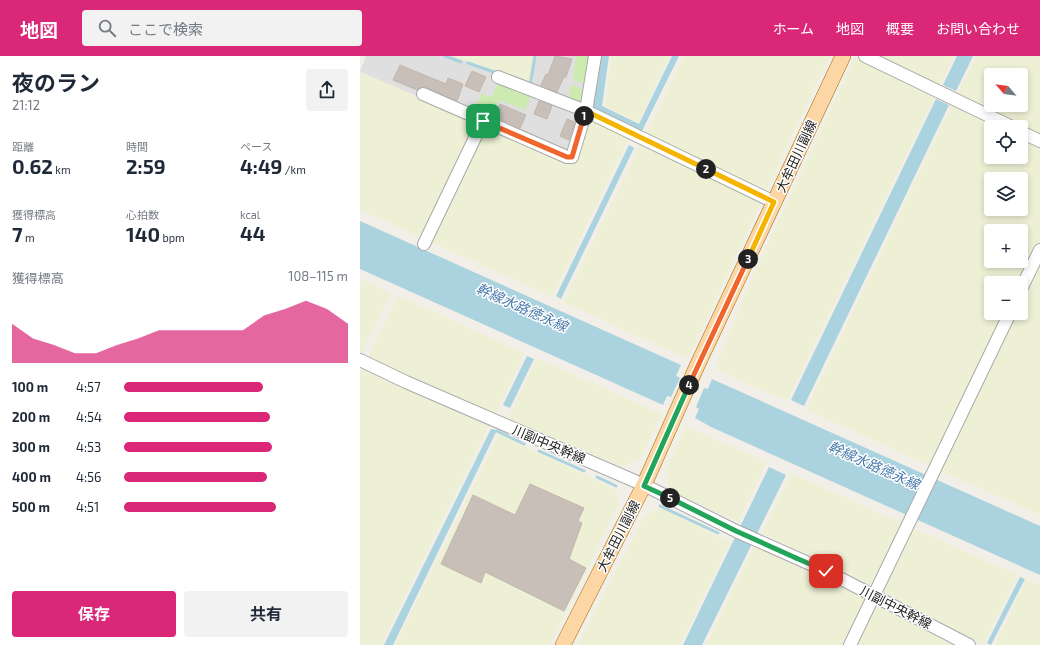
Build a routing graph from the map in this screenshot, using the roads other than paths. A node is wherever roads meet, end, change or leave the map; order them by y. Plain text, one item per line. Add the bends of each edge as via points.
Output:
1 (595, 56) edge
2 (843, 56) edge
3 (865, 56) edge
4 (498, 77) dead end
5 (423, 94) dead end
6 (586, 111) junction
7 (998, 120) edge
8 (483, 121) junction
9 (1028, 135) edge
10 (1040, 141) edge
11 (774, 202) junction
12 (424, 244) dead end
13 (1040, 250) edge
14 (1028, 276) edge
15 (1007, 320) edge
16 (361, 362) edge
17 (644, 486) junction
18 (874, 596) junction
19 (563, 645) edge
20 (850, 645) edge
21 (969, 645) edge

1 - 6 street
2 - 11 main road, 大牟田川副線
3 - 7 street
4 - 6 street
5 - 8 street
6 - 8 street via 572,157
6 - 11 street
8 - 12 street
9 - 10 street
11 - 17 main road, 大牟田川副線
13 - 14 street
15 - 18 street
16 - 17 street, 川副中央幹線
17 - 18 street, 川副中央幹線
17 - 19 main road, 大牟田川副線
18 - 20 street
18 - 21 street, 川副中央幹線

